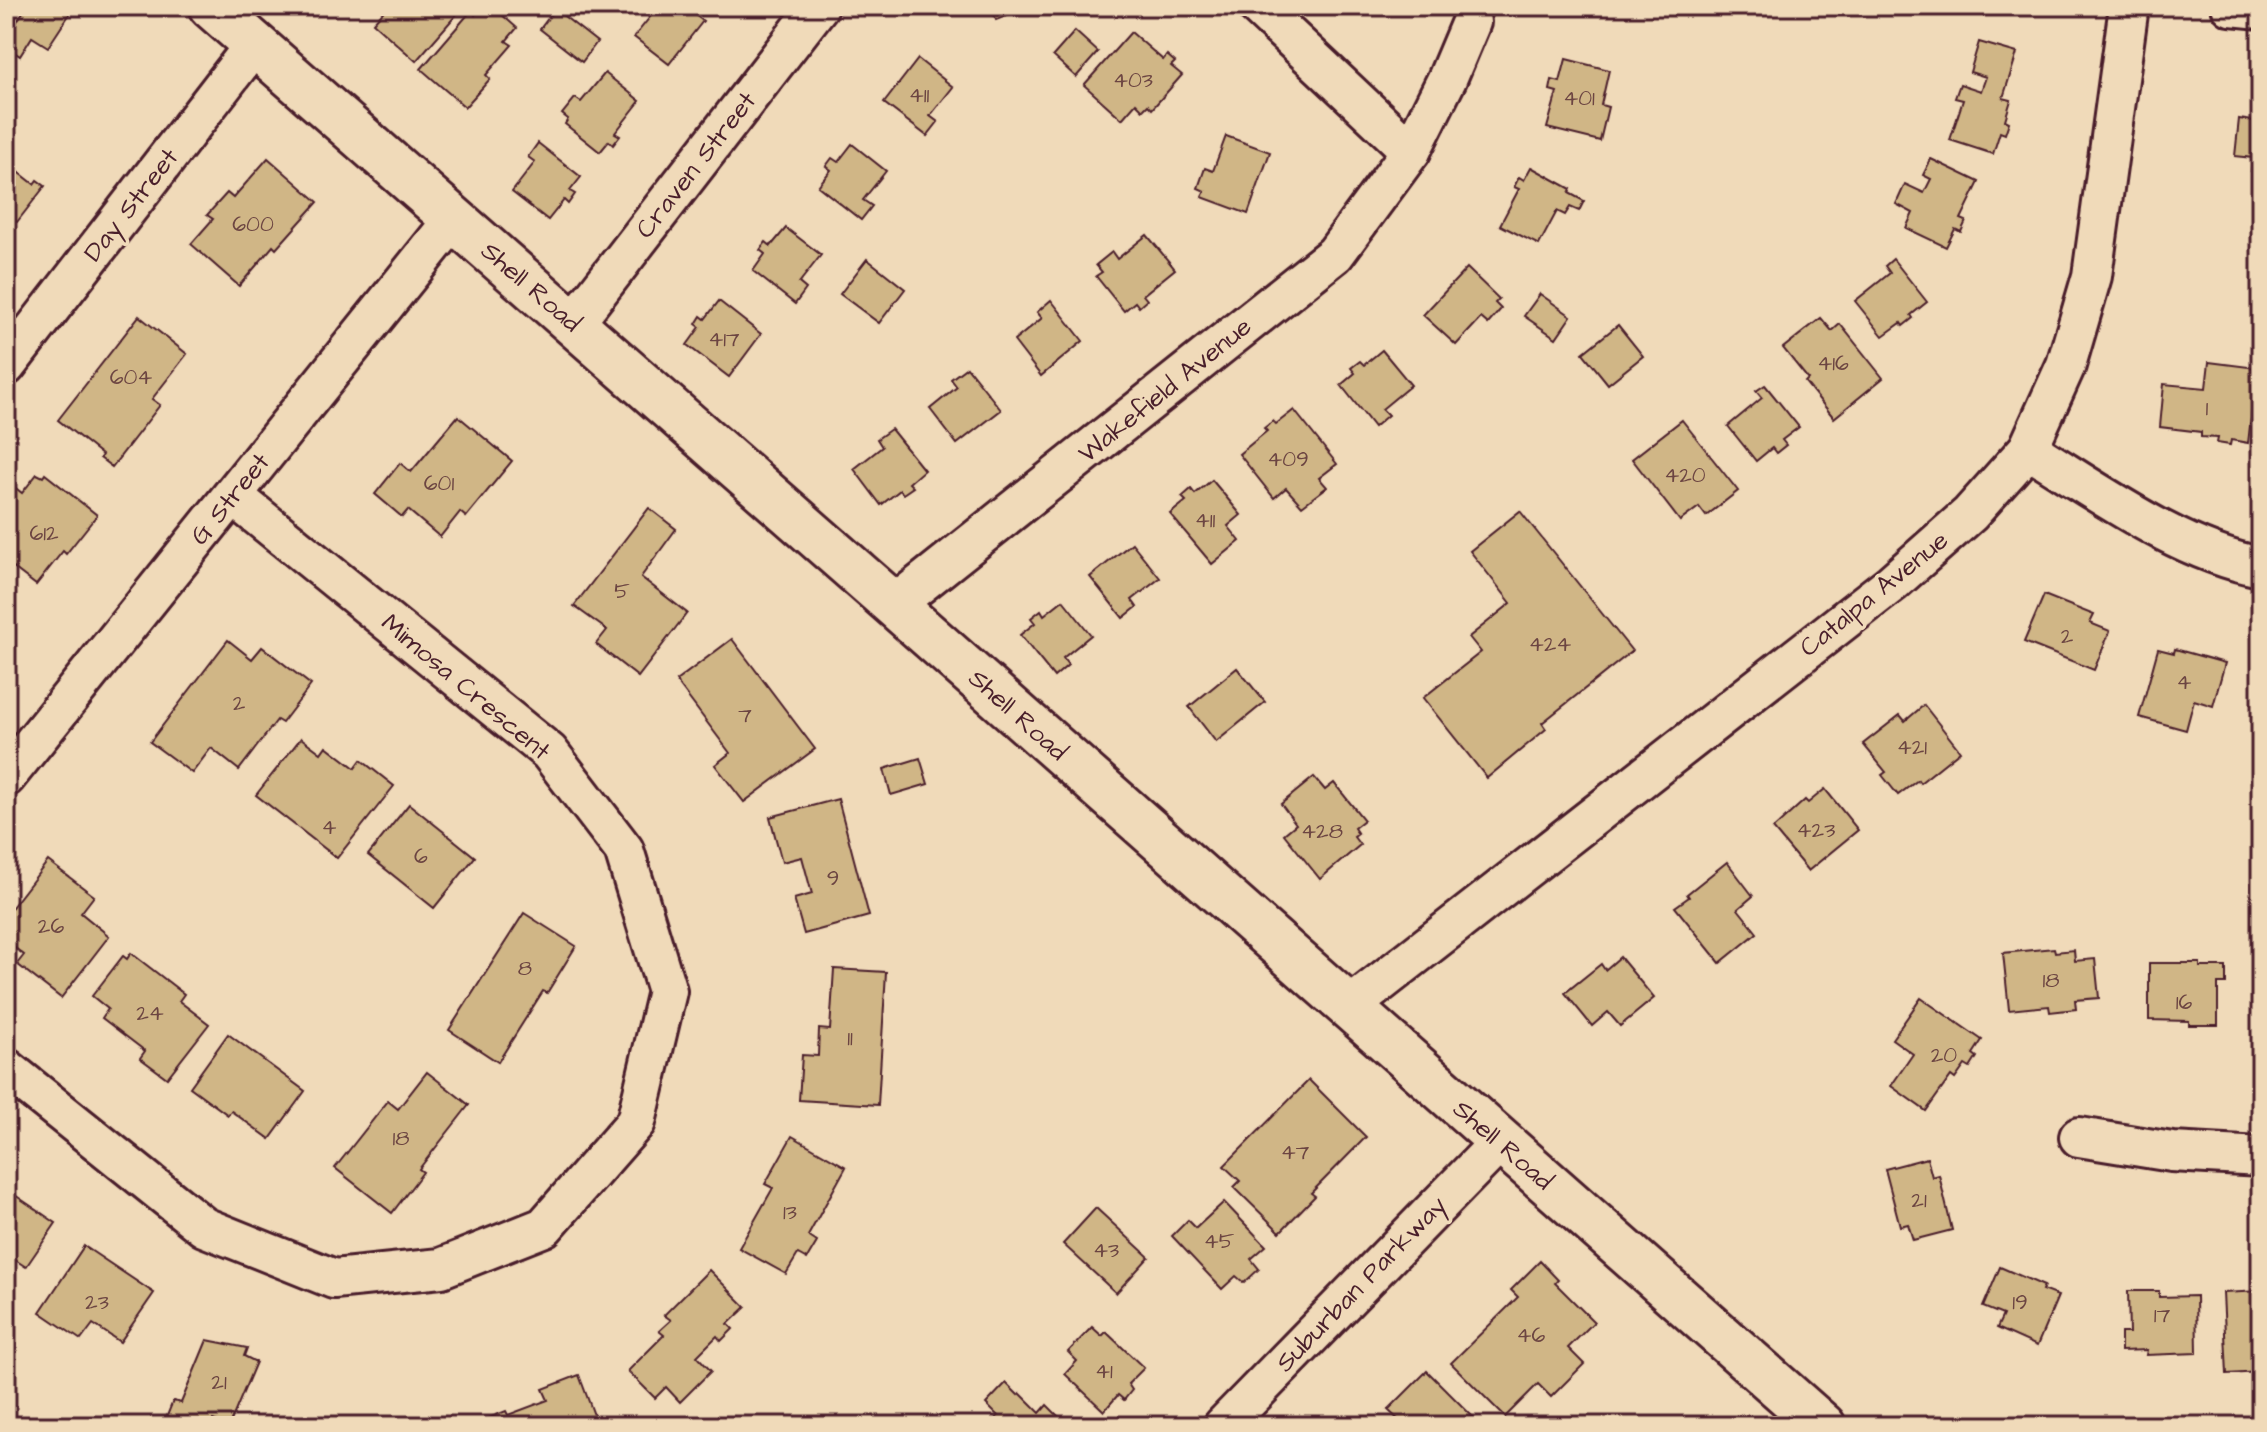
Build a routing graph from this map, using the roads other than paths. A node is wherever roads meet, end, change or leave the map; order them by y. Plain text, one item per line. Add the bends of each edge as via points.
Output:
1 (211, 6) edge
2 (819, 6) edge
3 (1257, 6) edge
4 (2129, 6) edge
5 (2231, 6) edge
6 (2261, 9) edge
7 (1471, 22) dead end
8 (255, 44) junction
9 (1411, 151) junction
10 (453, 220) junction
11 (573, 324) junction
12 (6, 366) edge
13 (2028, 449) junction
14 (233, 496) junction
15 (2261, 567) edge
16 (894, 605) junction
17 (6, 777) edge
18 (1348, 1008) junction
19 (6, 1068) edge
20 (2079, 1137) dead end
21 (1500, 1142) junction
22 (2261, 1157) edge
23 (1223, 1426) edge
24 (1823, 1426) edge

1 - 8 street, Shell Road
2 - 11 street, Craven Street
3 - 9 street
4 - 13 street, Catalpa Avenue via 2092,276 2066,365
5 - 6 street
7 - 9 street, Wakefield Avenue
8 - 10 street, Shell Road
8 - 12 street, Day Street
9 - 16 street, Wakefield Avenue via 1335,254
10 - 11 street, Shell Road
10 - 14 street, G Street
11 - 16 street, Shell Road
13 - 15 street via 2149,524 2235,562
13 - 18 street, Catalpa Avenue via 1933,550
14 - 17 street, G Street
14 - 19 street, Mimosa Crescent via 549,752 624,850 667,991 636,1122 544,1227 441,1268 334,1279 204,1227
16 - 18 street, Shell Road
18 - 21 street, Shell Road
20 - 22 street via 2172,1152
21 - 23 street, Suburban Parkway
21 - 24 street, Shell Road

